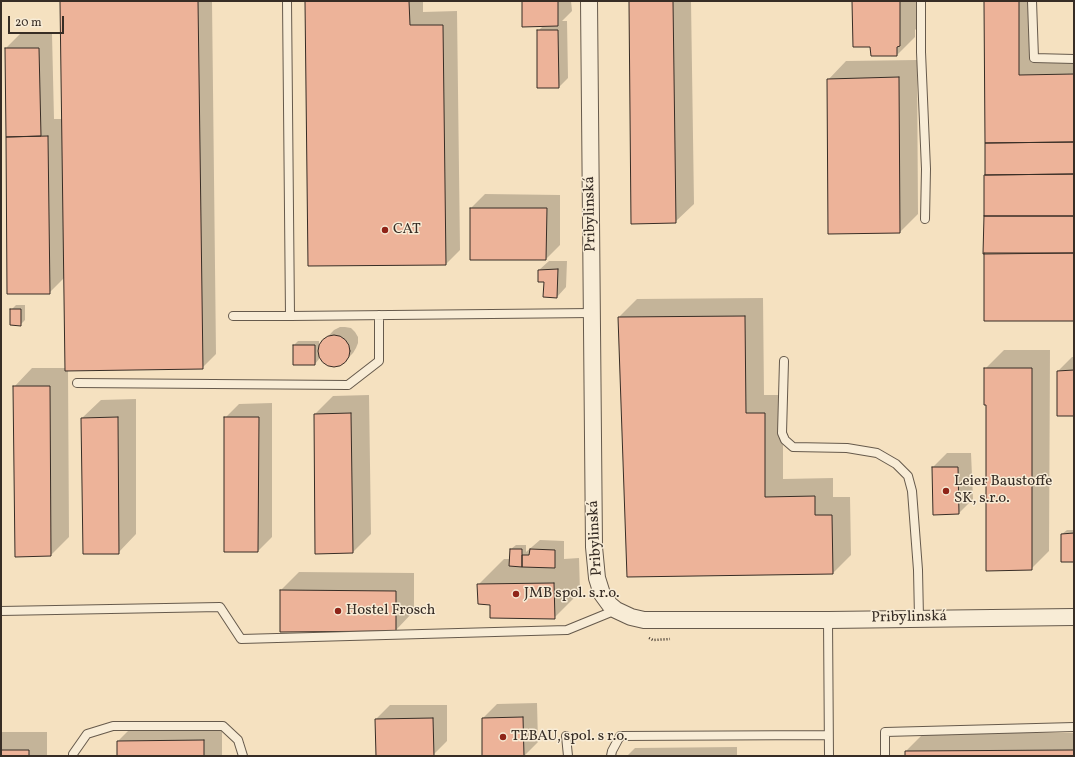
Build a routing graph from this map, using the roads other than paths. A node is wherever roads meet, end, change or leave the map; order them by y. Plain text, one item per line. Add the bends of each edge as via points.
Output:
1 (286, 1) edge
2 (589, 1) edge
3 (921, 1) edge
4 (1032, 1) edge
5 (1074, 59) edge
6 (925, 219) dead end
7 (592, 313) junction
8 (379, 315) junction
9 (233, 316) dead end
10 (290, 316) junction
11 (784, 361) dead end
12 (77, 383) dead end
13 (616, 610) junction
14 (1, 611) edge
15 (1074, 616) edge
16 (919, 618) junction
17 (828, 620) junction
18 (1074, 727) edge
19 (828, 735) junction
20 (566, 736) dead end
21 (73, 756) edge
22 (243, 756) edge
23 (568, 756) edge
24 (611, 756) edge
25 (829, 756) edge
26 (885, 756) edge

1 - 10 lane
2 - 7 street, Pribylinská
3 - 6 lane
4 - 5 lane via 1034,58
7 - 8 lane
7 - 13 street, Pribylinská via 594,547 597,578 602,594
8 - 10 lane
8 - 12 lane via 380,362 348,385
9 - 10 lane
11 - 16 lane via 782,433 785,440 793,447 847,448 877,453 896,464 908,476 912,491 916,539
13 - 14 lane via 567,630 241,639 220,607
13 - 17 street, Pribylinská via 644,620
15 - 16 street, Pribylinská
16 - 17 street, Pribylinská
17 - 19 lane
18 - 26 lane via 885,732
19 - 24 lane via 620,736
19 - 25 lane
20 - 23 lane
21 - 22 lane via 87,734 113,726 223,726 238,740

